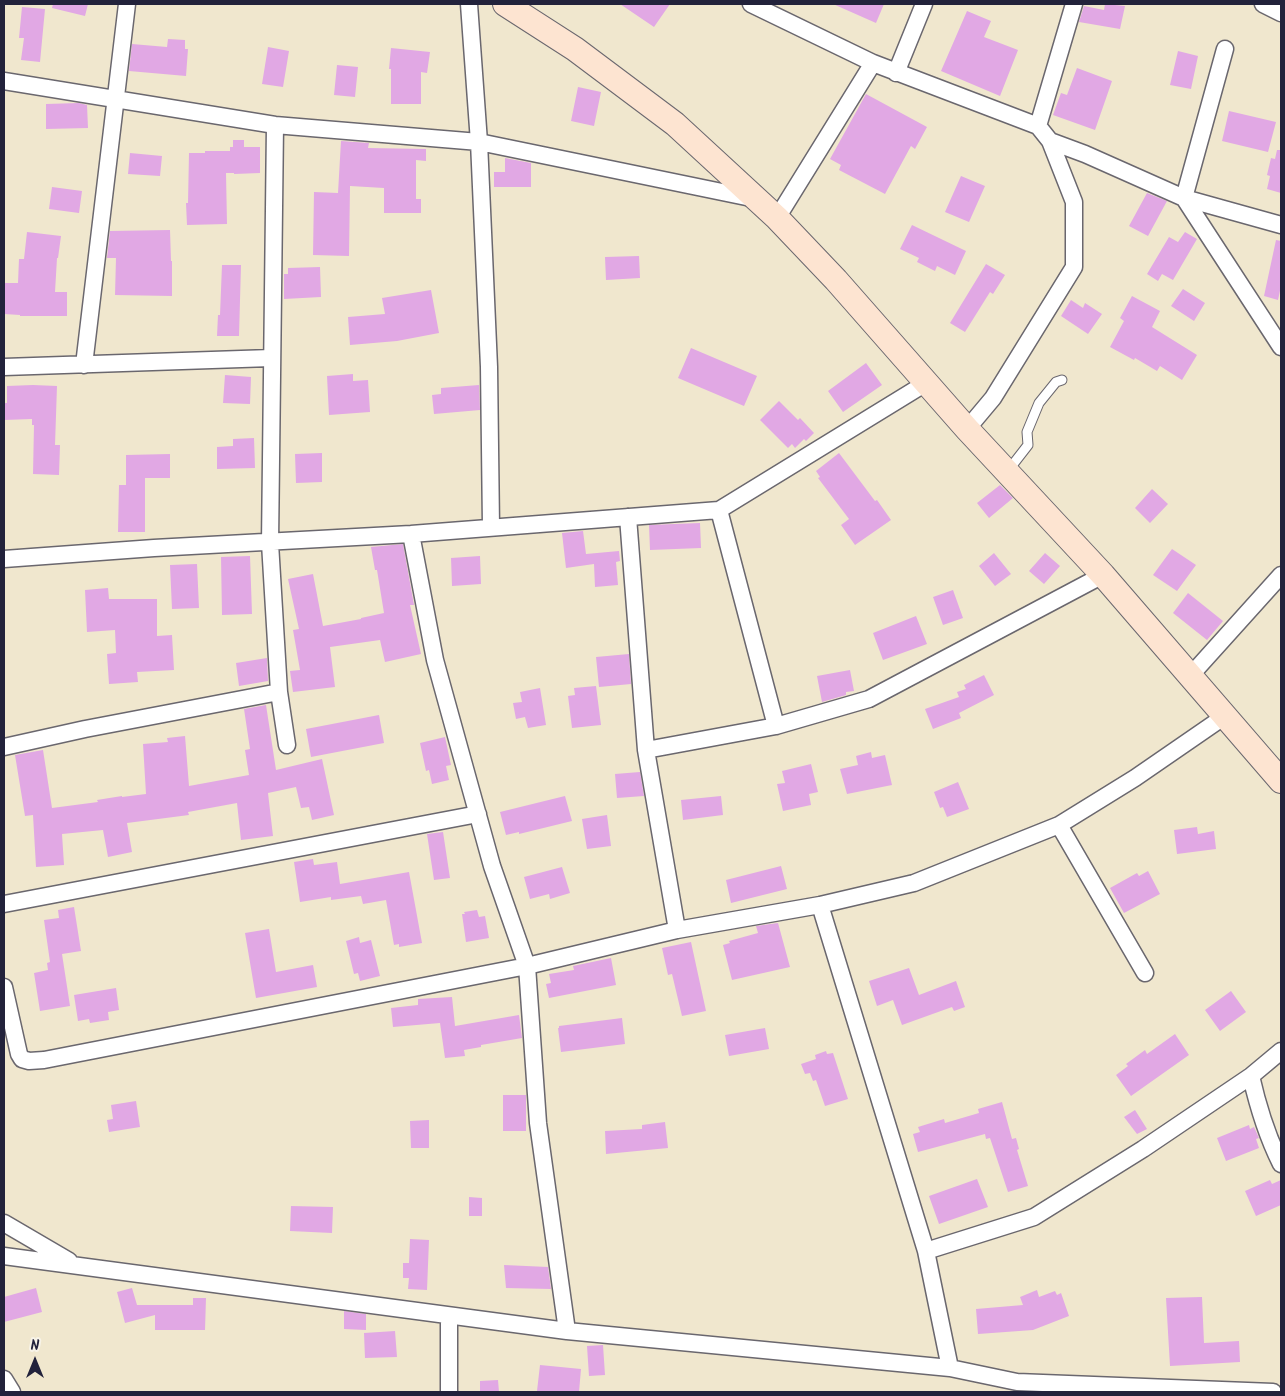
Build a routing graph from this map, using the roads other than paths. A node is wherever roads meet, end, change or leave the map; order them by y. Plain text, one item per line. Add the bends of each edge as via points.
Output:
1 (127, 4) edge
2 (468, 4) edge
3 (505, 4) edge
4 (750, 4) edge
5 (924, 4) edge
6 (1074, 4) edge
7 (1263, 4) edge
8 (1281, 13) edge
9 (1225, 49) dead end
10 (873, 63) junction
11 (896, 73) junction
12 (4, 81) edge
13 (115, 100) junction
14 (275, 125) junction
15 (1038, 126) junction
16 (1050, 141) junction
17 (479, 142) junction
18 (1184, 198) junction
19 (759, 200) junction
20 (777, 218) junction
21 (1281, 225) edge
22 (1281, 347) edge
23 (271, 358) junction
24 (84, 365) junction
25 (4, 368) edge
26 (1062, 380) dead end
27 (926, 383) junction
28 (967, 429) junction
29 (1007, 472) junction
30 (719, 510) junction
31 (628, 517) junction
32 (491, 527) junction
33 (411, 534) junction
34 (270, 543) junction
35 (4, 559) edge
36 (1103, 575) junction
37 (1281, 575) edge
38 (1191, 675) junction
39 (279, 692) junction
40 (1225, 716) junction
41 (776, 726) junction
42 (287, 745) dead end
43 (4, 747) edge
44 (646, 750) junction
45 (1281, 781) edge
46 (478, 814) junction
47 (1059, 825) junction
48 (4, 904) edge
49 (820, 905) junction
50 (677, 930) junction
51 (527, 966) junction
52 (1145, 973) dead end
53 (4, 987) edge
54 (1281, 1051) edge
55 (1251, 1076) junction
56 (1281, 1164) edge
57 (4, 1223) edge
58 (926, 1251) junction
59 (4, 1256) edge
60 (76, 1266) junction
61 (449, 1316) junction
62 (568, 1331) junction
63 (950, 1368) junction
64 (4, 1379) edge
65 (1019, 1387) edge
66 (1249, 1391) edge
67 (12, 1392) edge
68 (449, 1392) edge
69 (1273, 1392) edge

1 - 13 street
2 - 17 street
3 - 19 main road via 575,49 654,107
4 - 10 street
5 - 11 street
6 - 15 street
7 - 8 street
9 - 18 street
10 - 11 street
10 - 20 street
11 - 15 street
12 - 13 street
13 - 14 street
13 - 24 street
14 - 17 street
14 - 23 street
15 - 16 street
16 - 18 street
16 - 28 street via 1074,202 1074,267 993,398
17 - 19 street
17 - 32 street via 489,368
18 - 21 street
18 - 22 street
19 - 20 main road
20 - 27 main road
23 - 24 street
23 - 34 street
24 - 25 street
26 - 29 lane via 1056,382 1039,403 1027,432 1028,445
27 - 28 main road
27 - 30 street
28 - 29 main road
29 - 36 main road
30 - 31 street
30 - 41 street
31 - 32 street
31 - 44 street
32 - 33 street
33 - 34 street
33 - 46 street via 435,660
34 - 35 street
34 - 39 street
36 - 38 main road
36 - 41 street via 869,699
37 - 38 street
38 - 40 main road
39 - 42 street
39 - 43 street
40 - 45 main road
40 - 47 street
41 - 44 street
44 - 50 street
46 - 48 street
46 - 51 street via 492,866
47 - 49 street via 914,883
47 - 52 street
49 - 50 street
49 - 58 street
50 - 51 street
51 - 53 street via 29,1061 19,1054
51 - 62 street via 538,1123
54 - 55 street
55 - 56 street via 1257,1104
55 - 58 street via 1034,1217
57 - 60 street
58 - 63 street
59 - 60 street
60 - 61 street
61 - 62 street
61 - 68 street
62 - 63 street
63 - 65 street
64 - 67 street
65 - 66 street
66 - 69 street

